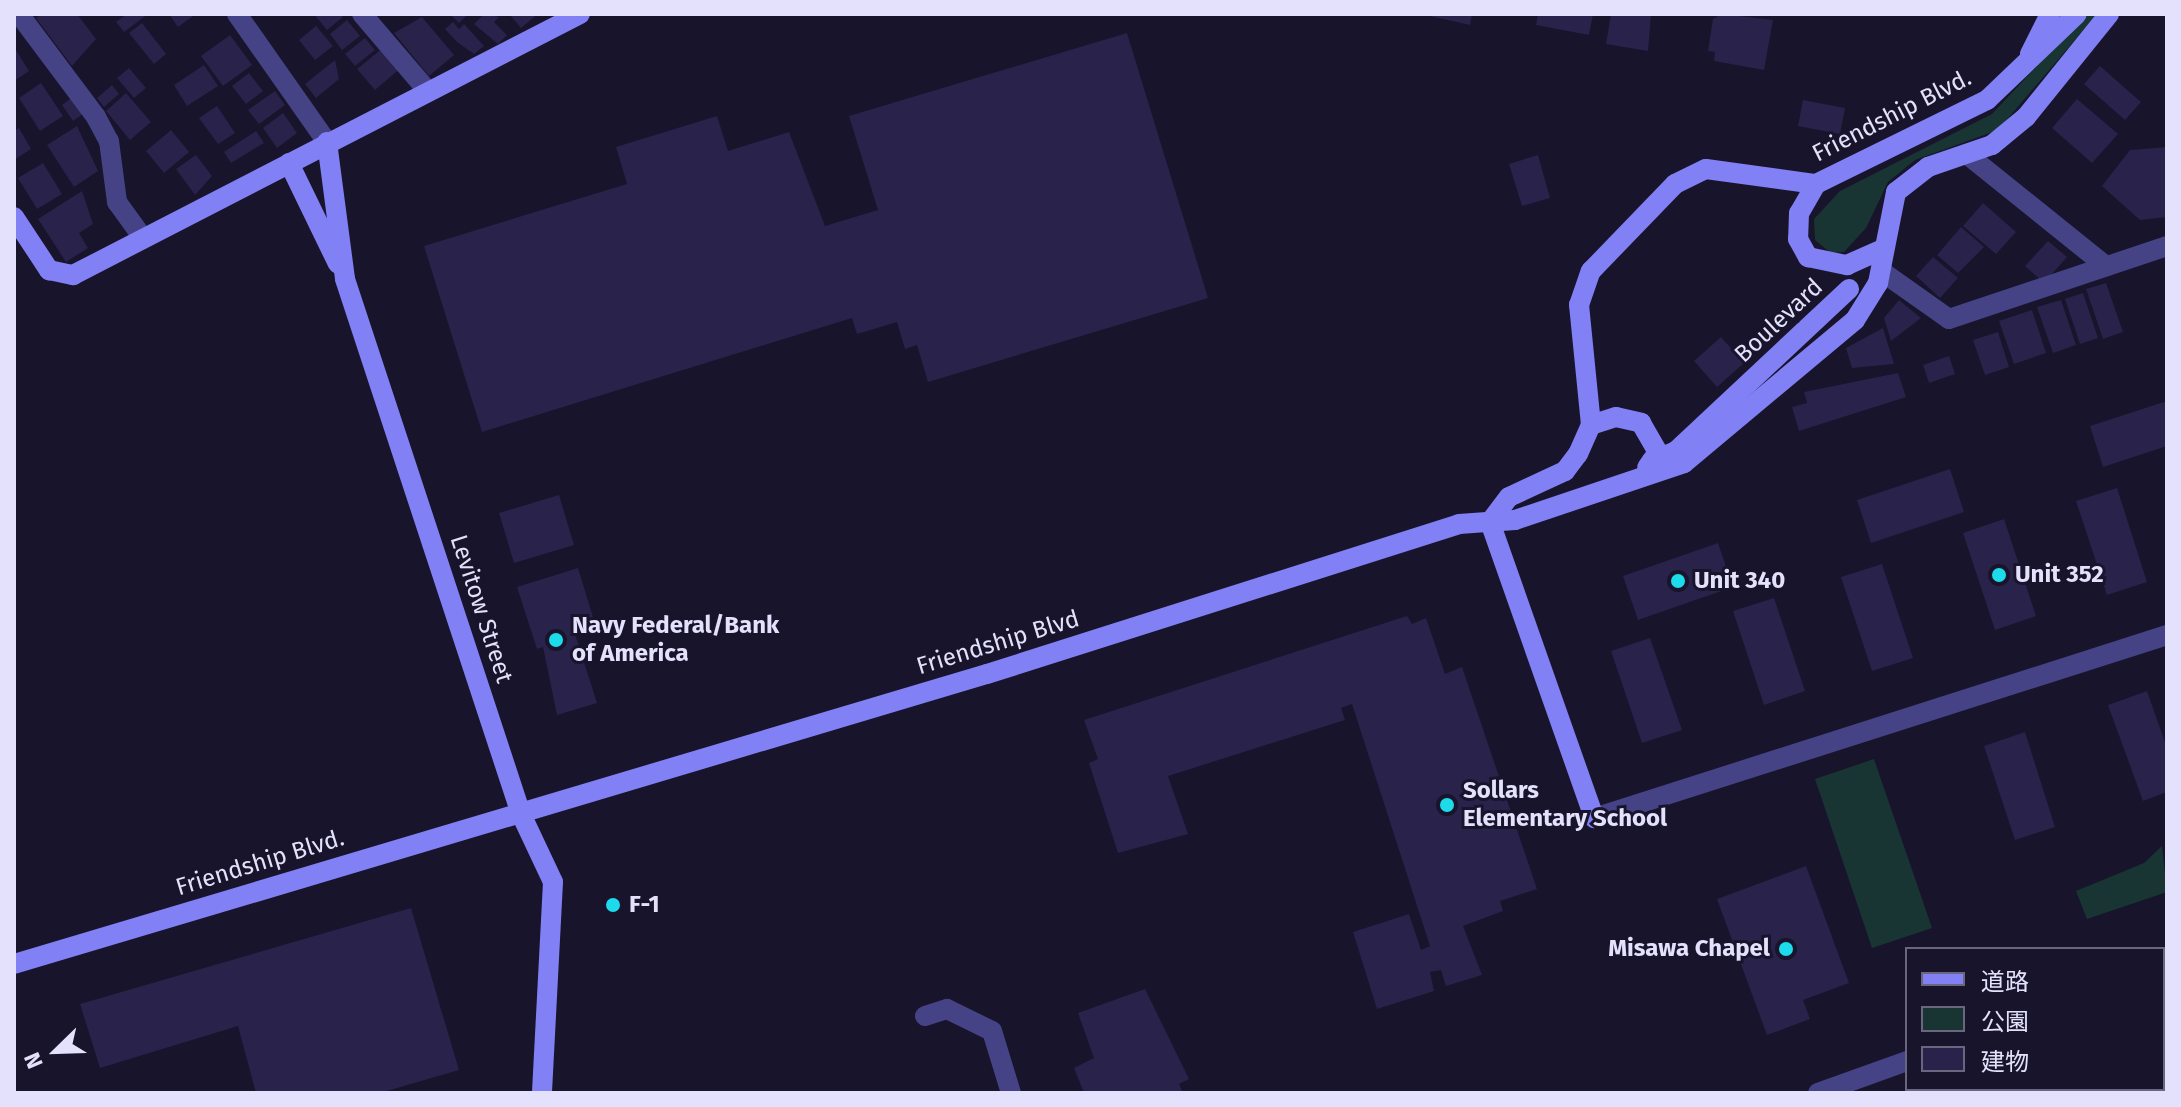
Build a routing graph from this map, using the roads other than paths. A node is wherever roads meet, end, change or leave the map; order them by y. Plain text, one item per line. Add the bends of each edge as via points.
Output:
1 (19, 14) edge
2 (237, 14) edge
3 (362, 14) edge
4 (580, 14) edge
5 (2050, 14) edge
6 (2077, 14) edge
7 (2109, 14) edge
8 (2023, 68) junction
9 (427, 90) junction
10 (327, 142) junction
11 (1969, 156) junction
12 (289, 163) junction
13 (1816, 184) junction
14 (14, 217) edge
15 (143, 238) junction
16 (2167, 246) edge
17 (1883, 249) junction
18 (2106, 266) junction
19 (1881, 271) junction
20 (345, 279) junction
21 (1849, 289) dead end
22 (1591, 425) junction
23 (1651, 462) junction
24 (1636, 480) junction
25 (1490, 522) junction
26 (2167, 635) edge
27 (521, 814) junction
28 (14, 964) edge
29 (925, 1016) dead end
30 (1905, 1062) edge
31 (542, 1093) edge
32 (1011, 1093) edge
33 (1818, 1093) edge

1 - 15 street via 96,117 109,141 117,202
2 - 10 street
3 - 9 street
4 - 9 street
5 - 8 street, Friendship Blvd.
6 - 8 street, Friendship Blvd.
7 - 11 street via 2026,117
8 - 13 street, Friendship Blvd. via 1987,100
9 - 10 street
10 - 12 street
10 - 20 street, Levitow Street
11 - 17 street via 1928,167 1896,192
11 - 18 street
12 - 15 street
12 - 20 street
13 - 17 street via 1799,213 1798,239 1808,257 1847,265
13 - 22 street, Friendship Blvd. via 1706,169 1650,206 1591,271 1579,305
14 - 15 street via 49,270 63,277
16 - 18 street
17 - 19 street
18 - 19 street via 1949,319
19 - 24 street, Friendship Blvd via 1855,320 1726,432 1684,463
20 - 27 street, Levitow Street
21 - 23 street, Boulevard via 1676,451
22 - 23 street via 1616,417 1641,423 1658,452
22 - 25 street via 1565,471 1509,497
23 - 24 street
24 - 25 street, Friendship Blvd
25 - 26 street via 1594,818
25 - 27 street, Friendship Blvd via 1459,524
27 - 28 street, Friendship Blvd.
27 - 31 street, Levitow Street via 553,882
29 - 32 street via 947,1009 992,1031
30 - 33 street

